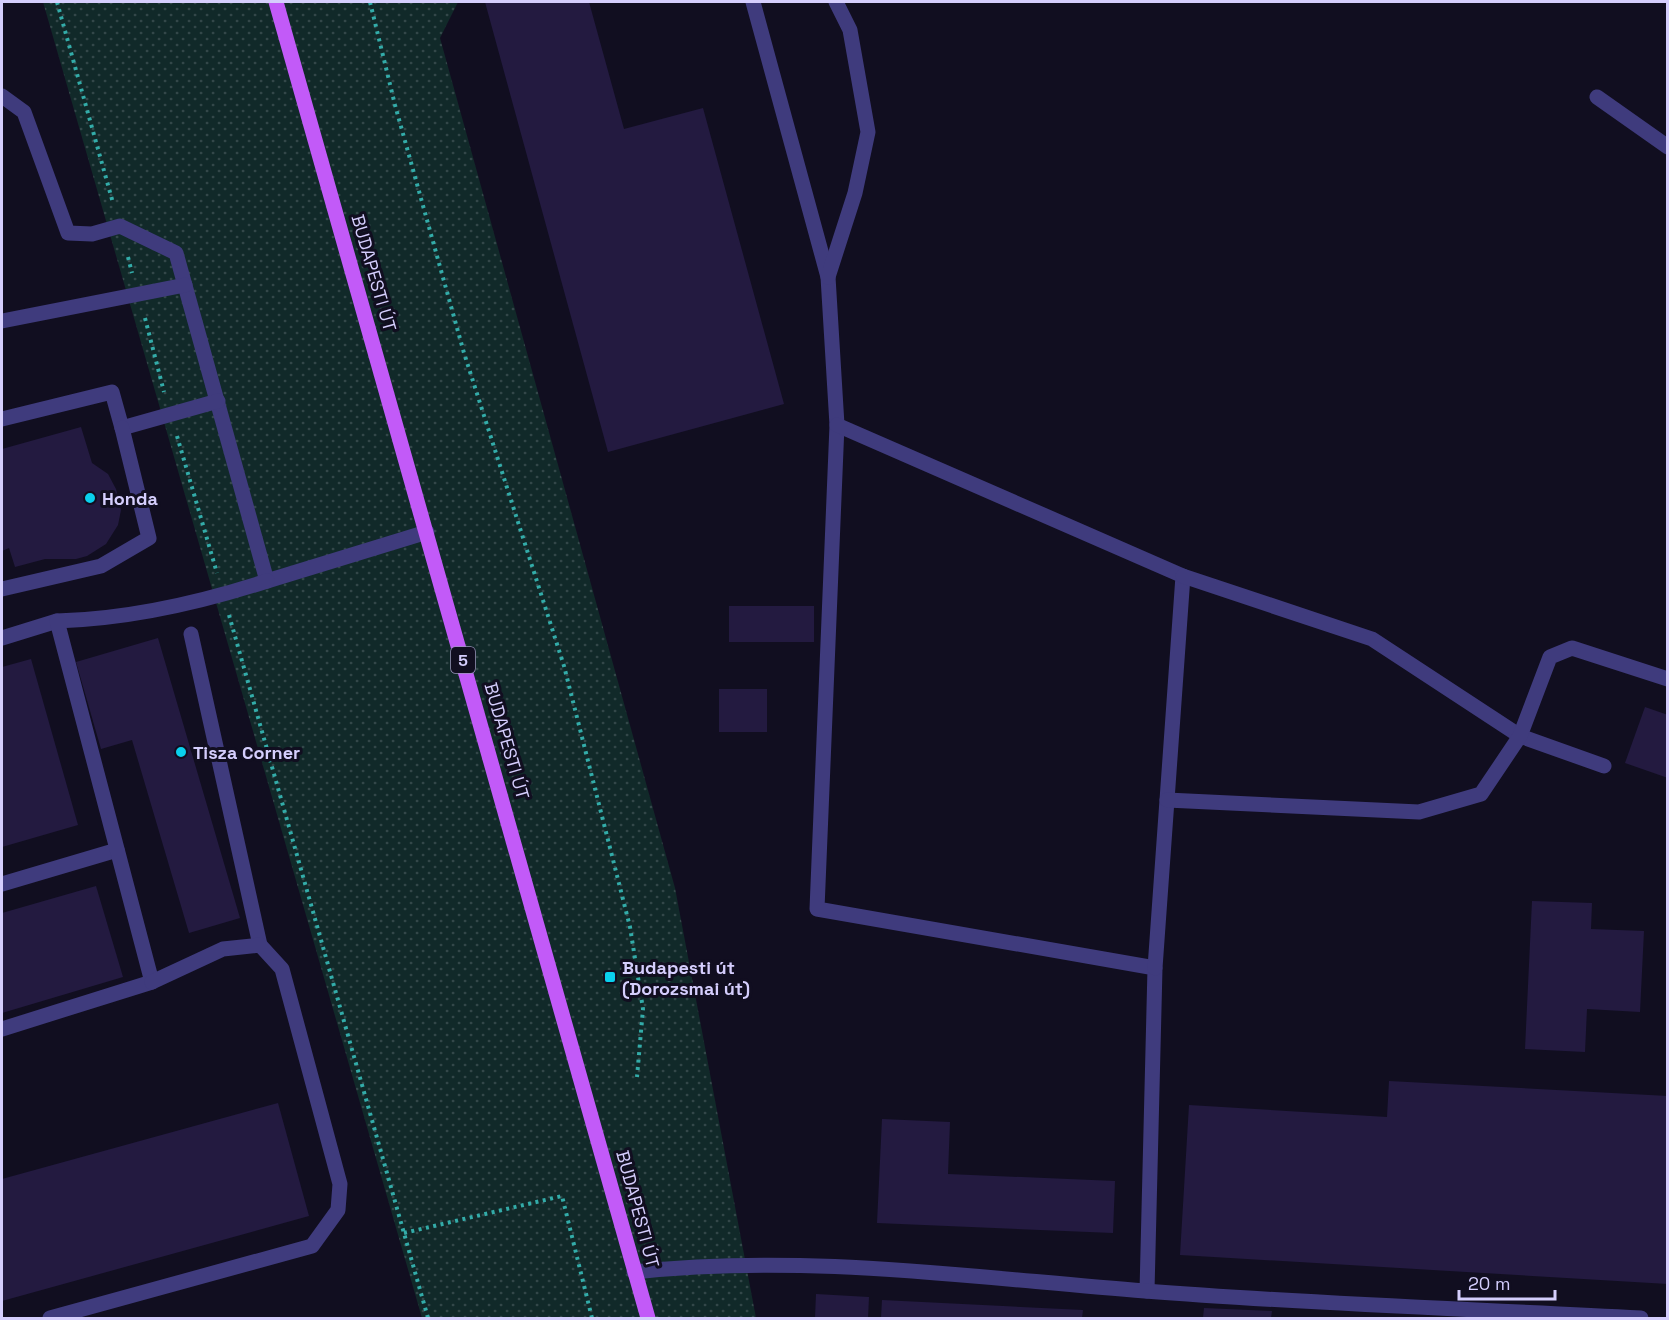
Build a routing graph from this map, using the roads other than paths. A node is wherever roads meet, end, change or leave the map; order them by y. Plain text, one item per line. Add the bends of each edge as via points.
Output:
1 (276, 2) edge
2 (753, 2) edge
3 (836, 2) edge
4 (2, 96) edge
5 (1597, 97) dead end
6 (1668, 147) edge
7 (828, 277) junction
8 (185, 285) junction
9 (2, 321) edge
10 (218, 401) junction
11 (2, 419) edge
12 (837, 425) junction
13 (122, 428) junction
14 (427, 532) junction
15 (1183, 576) junction
16 (267, 581) junction
17 (2, 589) edge
18 (57, 621) junction
19 (191, 634) dead end
20 (2, 638) edge
21 (1668, 679) edge
22 (1520, 736) junction
23 (1604, 766) dead end
24 (1167, 800) junction
25 (117, 850) junction
26 (2, 884) edge
27 (260, 945) junction
28 (1155, 968) junction
29 (152, 982) junction
30 (2, 1029) edge
31 (634, 1272) junction
32 (1147, 1292) junction
33 (50, 1318) edge
34 (648, 1318) edge
35 (1641, 1318) edge

1 - 14 main road, BUDAPESTI ÚT / 5
2 - 7 lane
3 - 7 lane via 850,30 868,132 855,193
4 - 8 lane via 24,112 68,233 92,234 120,226 176,253
5 - 6 lane
7 - 12 lane
8 - 9 lane
8 - 10 lane
10 - 13 lane
10 - 16 lane
11 - 13 lane via 112,392
12 - 15 lane
12 - 28 lane via 817,909
13 - 17 lane via 149,538 101,566
14 - 16 lane
14 - 31 main road, BUDAPESTI ÚT / 5
15 - 22 lane via 1372,639
15 - 24 lane
16 - 18 lane via 224,596 106,619
18 - 20 lane
18 - 25 lane
19 - 27 lane
21 - 22 lane via 1572,648 1550,657
22 - 23 lane
22 - 24 lane via 1481,794 1419,812
24 - 28 lane
25 - 26 lane
25 - 29 lane
27 - 29 lane via 224,949
27 - 33 lane via 282,969 340,1184 338,1209 312,1246
28 - 32 lane
29 - 30 lane
31 - 32 lane via 698,1265 831,1266
31 - 34 main road, BUDAPESTI ÚT / 5
32 - 35 lane

